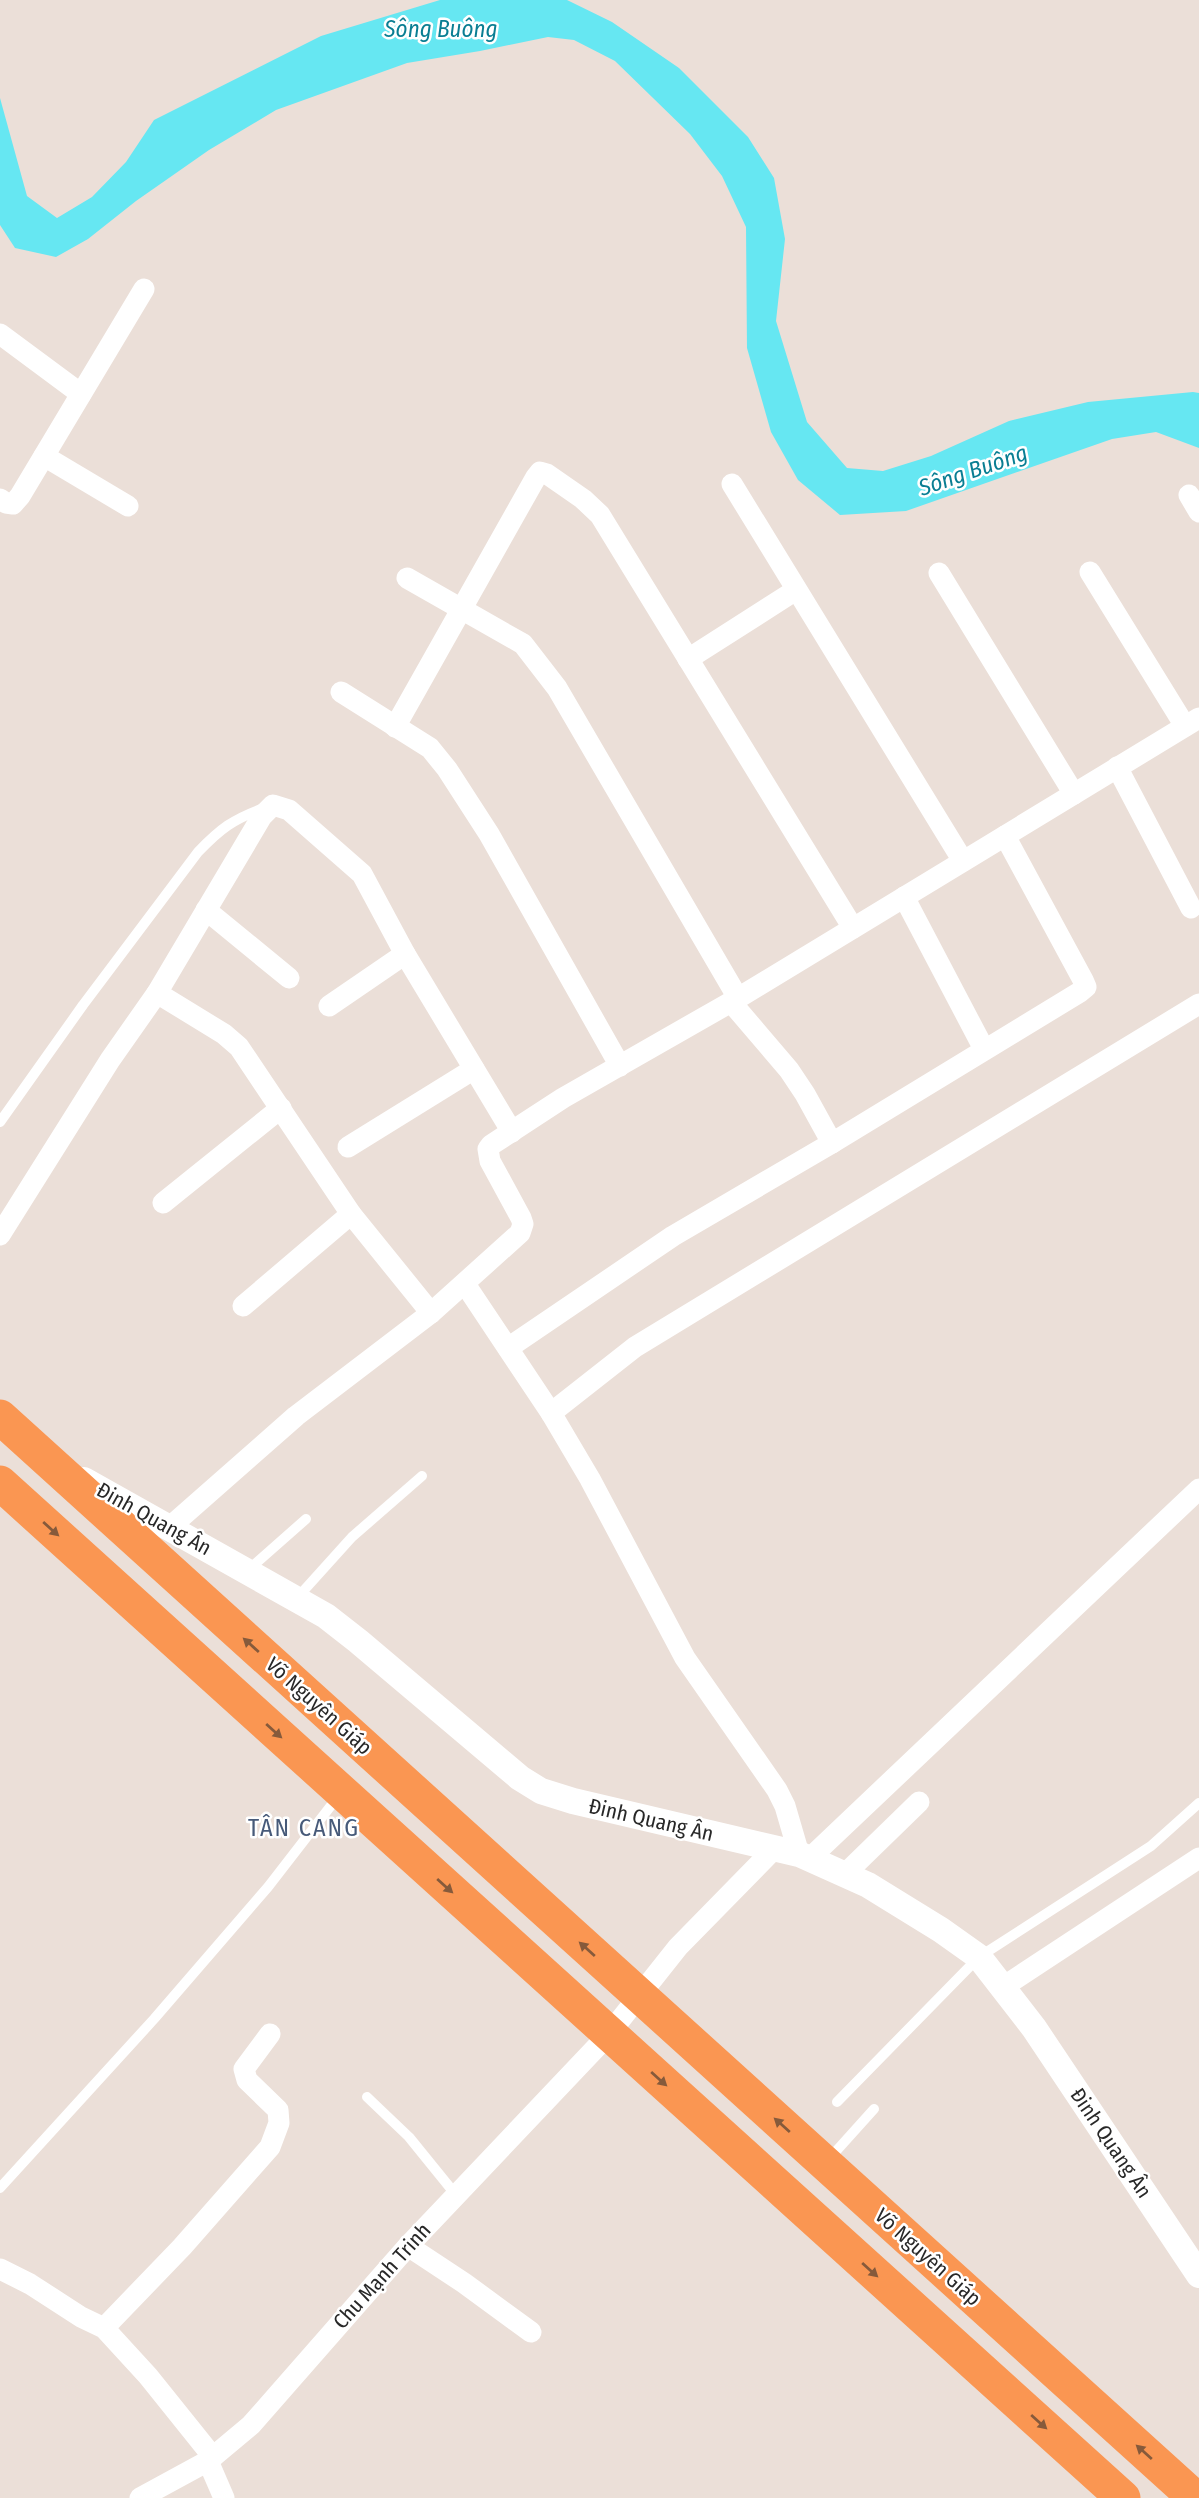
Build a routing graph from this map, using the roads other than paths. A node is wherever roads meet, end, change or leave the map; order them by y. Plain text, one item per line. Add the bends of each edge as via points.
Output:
1 (144, 289) dead end
2 (0, 334) edge
3 (81, 394) junction
4 (44, 456) junction
5 (732, 484) dead end
6 (0, 499) edge
7 (128, 506) dead end
8 (1090, 572) dead end
9 (939, 573) dead end
10 (407, 579) dead end
11 (796, 590) junction
12 (460, 610) junction
13 (688, 659) junction
14 (341, 692) dead end
15 (1192, 722) edge
16 (395, 727) junction
17 (1117, 768) junction
18 (1074, 794) junction
19 (273, 805) junction
20 (1005, 836) junction
21 (963, 861) junction
22 (904, 897) junction
23 (1191, 908) dead end
24 (206, 910) junction
25 (853, 928) junction
26 (405, 954) junction
27 (289, 978) dead end
28 (157, 993) junction
29 (735, 1000) junction
30 (1199, 1004) edge
31 (329, 1006) dead end
32 (984, 1049) junction
33 (620, 1066) junction
34 (474, 1069) junction
35 (281, 1108) junction
36 (0, 1122) edge
37 (512, 1132) junction
38 (832, 1143) junction
39 (348, 1147) dead end
40 (163, 1203) dead end
41 (351, 1214) junction
42 (0, 1236) edge
43 (465, 1284) junction
44 (243, 1306) dead end
45 (431, 1312) junction
46 (508, 1348) junction
47 (551, 1413) junction
48 (10, 1426) edge
49 (422, 1476) dead end
50 (0, 1483) edge
51 (1199, 1489) edge
52 (306, 1519) dead end
53 (170, 1527) junction
54 (247, 1571) junction
55 (297, 1598) junction
56 (342, 1792) junction
57 (919, 1802) dead end
58 (1199, 1803) edge
59 (794, 1853) junction
60 (1199, 1858) edge
61 (845, 1874) junction
62 (979, 1957) junction
63 (1003, 1987) junction
64 (650, 2006) junction
65 (597, 2023) junction
66 (270, 2034) dead end
67 (367, 2097) dead end
68 (837, 2102) dead end
69 (874, 2109) dead end
70 (825, 2164) junction
71 (0, 2188) edge
72 (456, 2195) junction
73 (408, 2246) junction
74 (0, 2269) edge
75 (1199, 2275) edge
76 (104, 2328) junction
77 (531, 2332) dead end
78 (211, 2459) junction
79 (140, 2498) edge
80 (225, 2498) edge
81 (1123, 2498) edge
82 (1195, 2498) edge

1 - 3 street
2 - 3 street
3 - 4 street
4 - 6 street via 13,504
4 - 7 street
5 - 11 street
8 - 15 street
9 - 18 street
10 - 12 street
11 - 13 street
11 - 21 street
12 - 13 street via 540,472 600,515
12 - 16 street
12 - 29 street via 523,645 538,661
13 - 25 street
14 - 16 street
15 - 17 street
16 - 33 street via 430,748 459,787
17 - 18 street
17 - 23 street
18 - 20 street
19 - 24 street
19 - 26 street via 289,810 362,874
19 - 36 lane via 230,822 198,852
20 - 21 street
20 - 32 street via 1086,987
21 - 22 street
22 - 25 street
22 - 32 street
24 - 27 street
24 - 28 street
25 - 29 street
26 - 31 street
26 - 34 street
28 - 35 street via 225,1034
28 - 42 street
29 - 33 street
29 - 38 street via 806,1094
30 - 47 street via 635,1347
32 - 38 street
33 - 37 street
34 - 37 street
34 - 39 street
35 - 40 street
35 - 41 street
37 - 43 street via 488,1149 488,1155 521,1218 522,1230
38 - 46 street via 673,1236
41 - 44 street
41 - 45 street
43 - 45 street
43 - 46 street
45 - 53 street via 296,1416
46 - 47 street
47 - 59 street via 685,1658 777,1790 785,1806
48 - 53 street, Đinh Quang Ân via 69,1472
64 -> 48 highway, Võ Nguyên Giáp
49 - 55 lane via 352,1537
50 -> 56 highway
51 - 59 street, Chu Mạnh Trinh
52 - 54 lane
53 - 54 street, Đinh Quang Ân
54 - 55 street, Đinh Quang Ân
55 - 59 street, Đinh Quang Ân via 358,1641 541,1791
56 -> 65 highway
56 - 71 lane via 268,1887
57 - 61 street
58 - 62 lane via 1151,1846
59 - 61 street, Đinh Quang Ân
59 - 64 street, Chu Mạnh Trinh via 678,1947
60 - 63 street
61 - 62 street, Đinh Quang Ân
62 - 63 street, Đinh Quang Ân
62 - 68 lane
63 - 75 street, Đinh Quang Ân
64 - 65 street, Chu Mạnh Trinh
70 -> 64 highway, Võ Nguyên Giáp
65 - 72 street, Chu Mạnh Trinh
65 -> 81 highway
66 - 76 street via 244,2069 247,2080 278,2110 279,2123 270,2147
67 - 72 lane via 409,2137
69 - 70 lane
82 -> 70 highway, Võ Nguyên Giáp
72 - 73 street, Chu Mạnh Trinh
73 - 77 street
73 - 78 street, Chu Mạnh Trinh via 251,2425
74 - 76 street
76 - 78 street via 148,2376
78 - 79 street, Chu Mạnh Trinh
78 - 80 street

